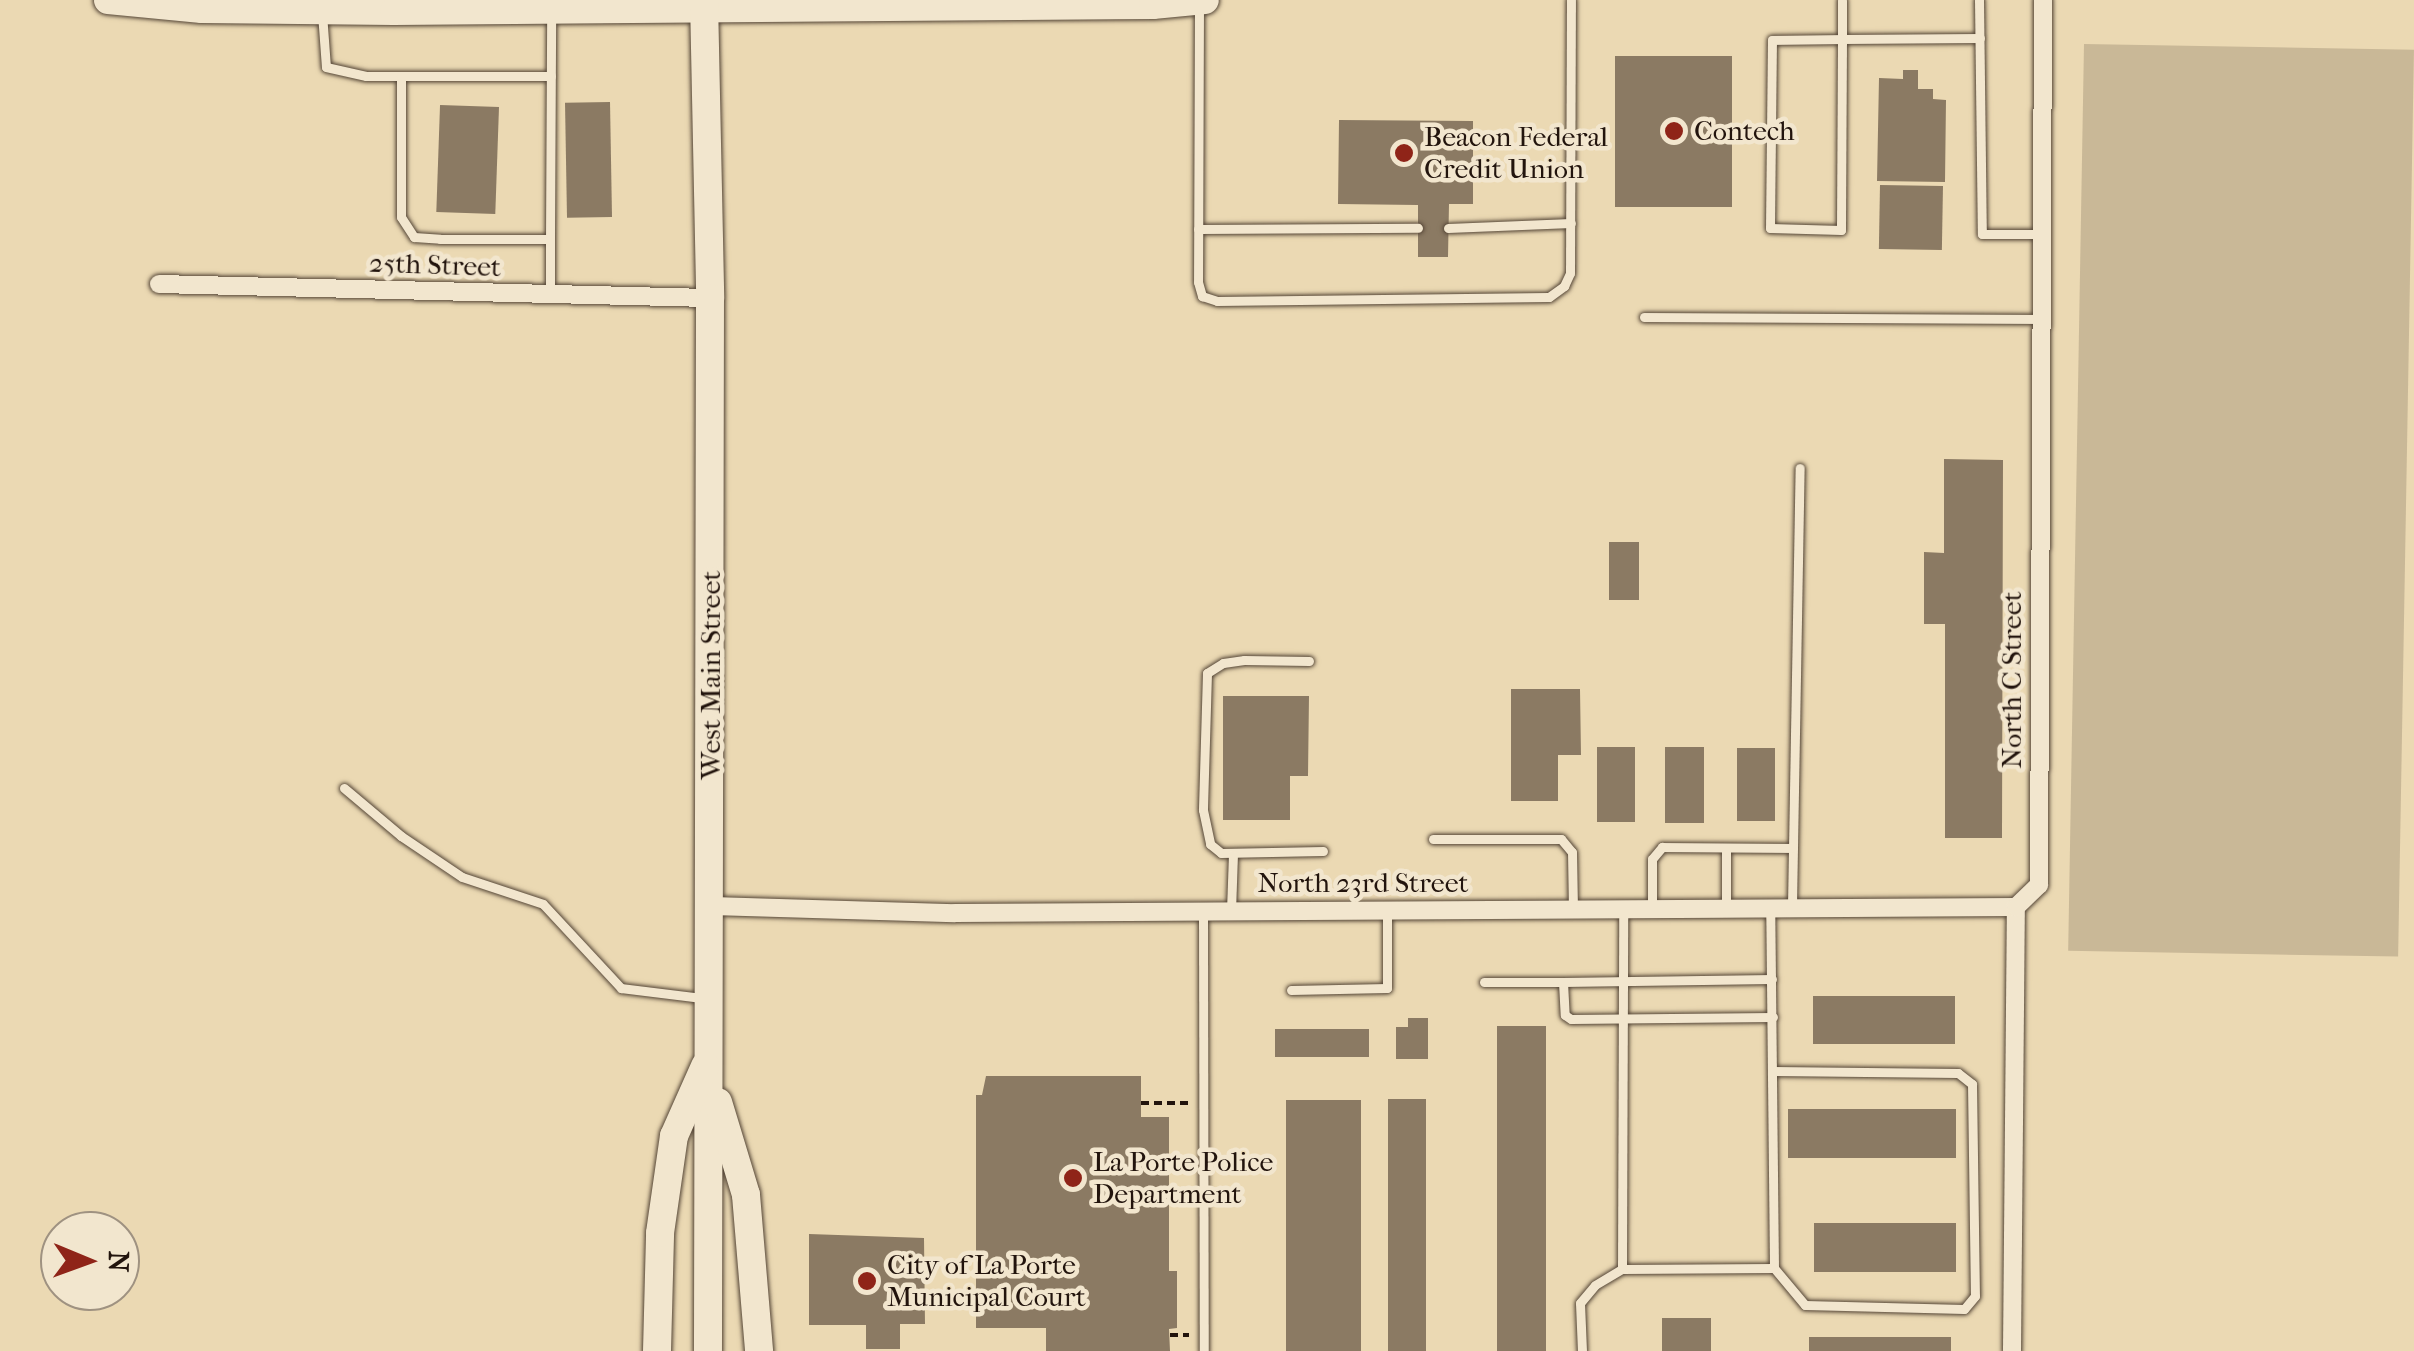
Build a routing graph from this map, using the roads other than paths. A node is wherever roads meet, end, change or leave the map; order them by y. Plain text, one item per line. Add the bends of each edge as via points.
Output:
1 (108, 0) edge
2 (1201, 0) edge
3 (1571, 0) edge
4 (1842, 0) edge
5 (1979, 0) edge
6 (2043, 0) edge
7 (704, 3) edge
8 (322, 5) edge
9 (552, 8) junction
10 (1842, 38) junction
11 (1980, 38) junction
12 (401, 76) junction
13 (551, 76) junction
14 (1571, 224) junction
15 (1418, 228) dead end
16 (1448, 228) dead end
17 (1198, 229) junction
18 (2042, 234) junction
19 (550, 239) junction
20 (159, 284) dead end
21 (550, 296) junction
22 (710, 298) junction
23 (1644, 317) dead end
24 (2041, 319) junction
25 (1800, 468) dead end
26 (1309, 661) dead end
27 (344, 788) dead end
28 (1434, 839) dead end
29 (1726, 848) junction
30 (1792, 848) junction
31 (1323, 851) dead end
32 (1233, 855) junction
33 (712, 906) junction
34 (1726, 906) junction
35 (1770, 906) junction
36 (1792, 906) junction
37 (2016, 907) junction
38 (1572, 908) junction
39 (1623, 908) junction
40 (1652, 908) junction
41 (1387, 910) junction
42 (1203, 911) junction
43 (1231, 912) junction
44 (1772, 979) junction
45 (1622, 980) junction
46 (1484, 982) dead end
47 (1563, 982) junction
48 (1291, 990) dead end
49 (711, 998) junction
50 (1773, 1017) junction
51 (1624, 1019) junction
52 (710, 1066) junction
53 (1773, 1071) junction
54 (1774, 1268) junction
55 (1622, 1269) junction
56 (657, 1351) edge
57 (708, 1351) edge
58 (759, 1351) edge
59 (1204, 1351) edge
60 (1582, 1351) edge
61 (2012, 1351) edge

1 - 8 main road via 202,9
2 - 7 main road
2 - 17 lane
3 - 14 lane
4 - 10 lane
5 - 11 lane
6 - 18 street, North C Street
7 - 9 main road
7 - 22 main road, West Main Street
8 - 9 main road
8 - 12 lane via 326,66
9 - 13 lane
10 - 10 lane via 1772,40 1770,228 1841,230
10 - 11 lane
11 - 18 lane via 1982,234
12 - 13 lane
12 - 19 lane via 402,217 414,237
13 - 19 lane
14 - 16 lane
14 - 17 lane via 1570,273 1549,297 1210,300 1198,282
15 - 17 lane
18 - 24 street, North C Street
19 - 21 lane
20 - 21 street, 25th Street
21 - 22 street, 25th Street
22 - 33 main road, West Main Street
23 - 24 lane
24 - 37 street, North C Street via 2039,885
25 - 30 lane
26 - 32 lane via 1244,660 1207,673 1206,834 1215,849
27 - 49 lane via 462,877 544,904 621,988
28 - 38 lane via 1561,839 1572,852
29 - 30 lane
29 - 34 lane
29 - 40 lane via 1654,851
30 - 36 lane
31 - 32 lane
32 - 43 lane
33 - 42 street, North 23rd Street
33 - 49 main road, West Main Street
34 - 35 street, North 23rd Street
34 - 40 street, North 23rd Street
35 - 36 street, North 23rd Street
35 - 44 lane
36 - 37 street, North 23rd Street
37 - 61 street, North C Street
38 - 39 street, North 23rd Street
38 - 41 street, North 23rd Street
39 - 40 street, North 23rd Street
39 - 45 lane
41 - 43 street, North 23rd Street
41 - 48 lane via 1387,988
42 - 43 street, North 23rd Street
42 - 59 lane
44 - 45 lane
44 - 50 lane
45 - 47 lane
45 - 51 lane
46 - 47 lane
47 - 51 lane via 1565,1015 1571,1019
49 - 52 main road, West Main Street
50 - 51 lane
50 - 53 lane
51 - 55 lane
52 - 56 main road via 674,1136 660,1234
52 - 57 main road, West Main Street
52 - 58 main road via 746,1195
53 - 54 lane
53 - 54 lane via 1958,1073 1972,1084 1975,1296 1964,1309 1805,1304
54 - 55 lane
55 - 60 lane via 1580,1303

